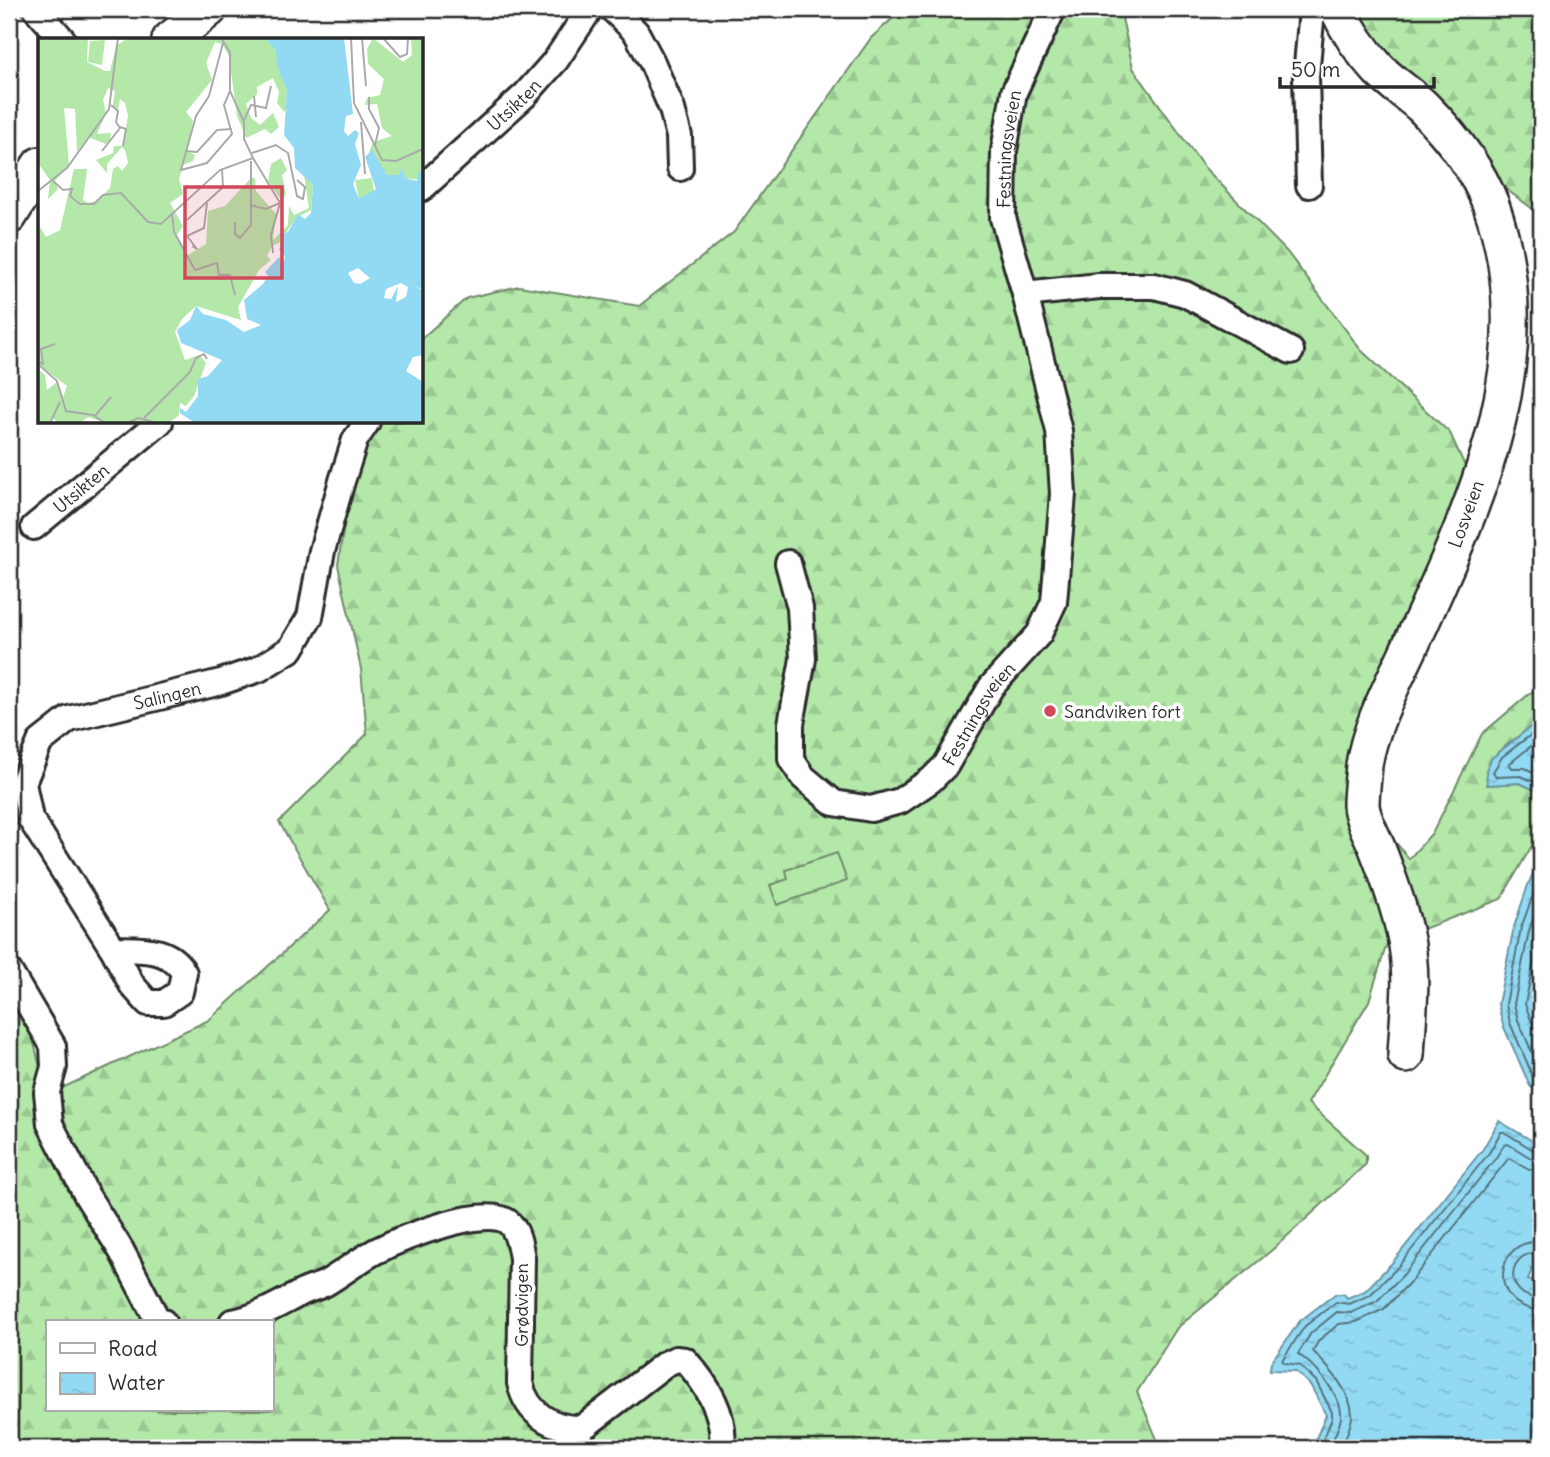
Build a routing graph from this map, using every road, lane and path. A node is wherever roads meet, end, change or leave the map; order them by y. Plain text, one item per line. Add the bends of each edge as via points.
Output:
1 (36, 9) edge
2 (209, 9) edge
3 (590, 9) edge
4 (612, 9) edge
5 (1053, 9) edge
6 (1312, 9) edge
7 (1338, 9) edge
8 (61, 38) edge
9 (173, 38) edge
10 (680, 167) dead end
11 (38, 168) edge
12 (1309, 185) dead end
13 (424, 186) edge
14 (9, 216) edge
15 (1025, 294) junction
16 (1291, 351) dead end
17 (158, 424) edge
18 (366, 424) edge
19 (34, 527) dead end
20 (788, 563) dead end
21 (113, 949) dead end
22 (9, 971) edge
23 (1406, 1055) dead end
24 (157, 1320) edge
25 (243, 1320) edge
26 (722, 1448) edge

1 - 8 street
2 - 9 street
3 - 13 street, Utsikten via 556,60 525,95
4 - 10 street via 636,32 652,62 672,109
5 - 15 street, Festningsveien via 1014,92 1004,152 1003,218
6 - 12 street via 1306,77
7 - 23 street, Losveien via 1379,70 1423,108 1479,177 1504,253 1511,324 1501,410 1466,522 1376,723 1364,763 1361,808 1399,911 1408,952
11 - 14 street
15 - 16 street via 1154,286 1185,294
15 - 20 street, Festningsveien via 1059,431 1063,494 1054,602 1039,634 991,687 946,765 900,801 871,809 834,803 803,777 791,759 791,724 803,659 800,608
17 - 19 street, Utsikten
18 - 21 street, Salingen via 355,440 342,481 310,617 291,649 260,668 220,682 69,719 40,742 23,783 30,818
22 - 24 street via 53,1046 54,1067 47,1092 50,1124
25 - 26 street, Grødvigen via 325,1283 402,1240 448,1223 503,1219 511,1224 522,1258 520,1383 523,1399 534,1411 568,1429 582,1428 665,1364 685,1360 714,1402

